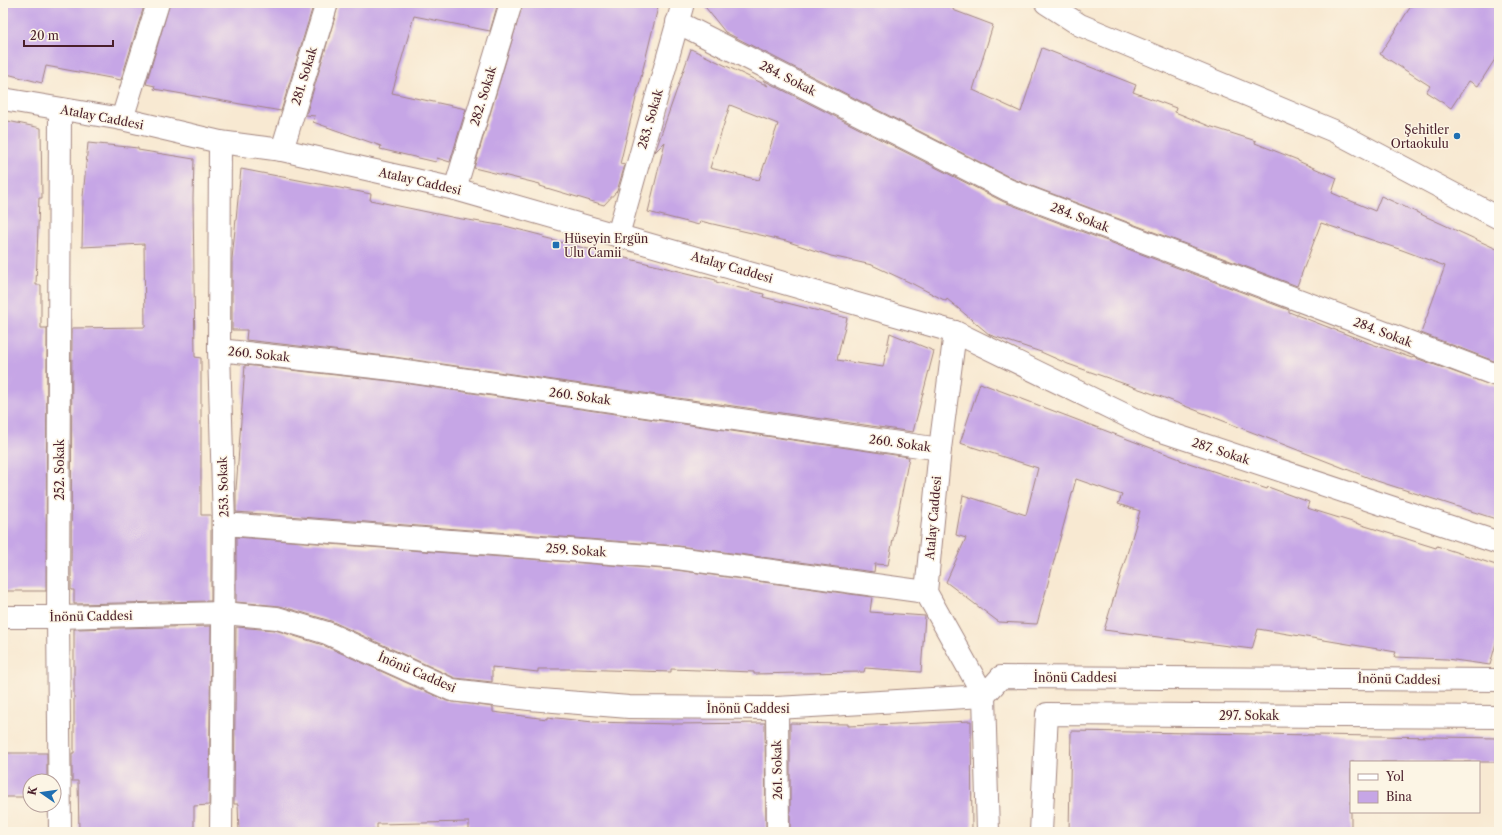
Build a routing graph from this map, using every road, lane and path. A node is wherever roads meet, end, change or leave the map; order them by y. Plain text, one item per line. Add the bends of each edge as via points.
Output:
1 (158, 3) edge
2 (326, 3) edge
3 (511, 3) edge
4 (1046, 3) edge
5 (680, 12) edge
6 (3, 99) edge
7 (60, 109) junction
8 (122, 119) junction
9 (220, 142) junction
10 (282, 150) junction
11 (455, 189) junction
12 (1499, 218) edge
13 (618, 235) junction
14 (955, 332) junction
15 (219, 350) junction
16 (1499, 376) edge
17 (940, 449) junction
18 (224, 524) junction
19 (1499, 543) edge
20 (926, 592) junction
21 (223, 613) junction
22 (3, 617) edge
23 (58, 617) junction
24 (1499, 680) edge
25 (984, 696) junction
26 (777, 708) junction
27 (1499, 717) edge
28 (60, 832) edge
29 (221, 832) edge
30 (778, 832) edge
31 (988, 832) edge
32 (1041, 832) edge

1 - 8 street
2 - 10 street, 281. Sokak
3 - 11 street, 282. Sokak
4 - 12 street via 1080,25 1334,131
5 - 13 street, 283. Sokak
5 - 16 street, 284. Sokak via 1008,190
6 - 7 street, Atalay Caddesi
7 - 8 street, Atalay Caddesi
7 - 23 street, 252. Sokak
8 - 9 street, Atalay Caddesi
9 - 10 street, Atalay Caddesi
9 - 15 street, 253. Sokak
10 - 11 street, Atalay Caddesi
11 - 13 street, Atalay Caddesi
13 - 14 street, Atalay Caddesi
14 - 17 street, Atalay Caddesi
14 - 19 street, 287. Sokak via 1150,427
15 - 17 street, 260. Sokak via 392,369
15 - 18 street, 253. Sokak
17 - 20 street, Atalay Caddesi
18 - 20 street, 259. Sokak via 677,558
18 - 21 street, 253. Sokak
20 - 25 street
21 - 23 street, İnönü Caddesi
21 - 26 street, İnönü Caddesi via 277,618 328,633 452,690 629,708
21 - 29 street, 253. Sokak
22 - 23 street, İnönü Caddesi
23 - 28 street, 252. Sokak
24 - 25 street, İnönü Caddesi via 1002,677
25 - 26 street, İnönü Caddesi
25 - 31 street
26 - 30 street, 261. Sokak
27 - 32 street, 297. Sokak via 1047,714

